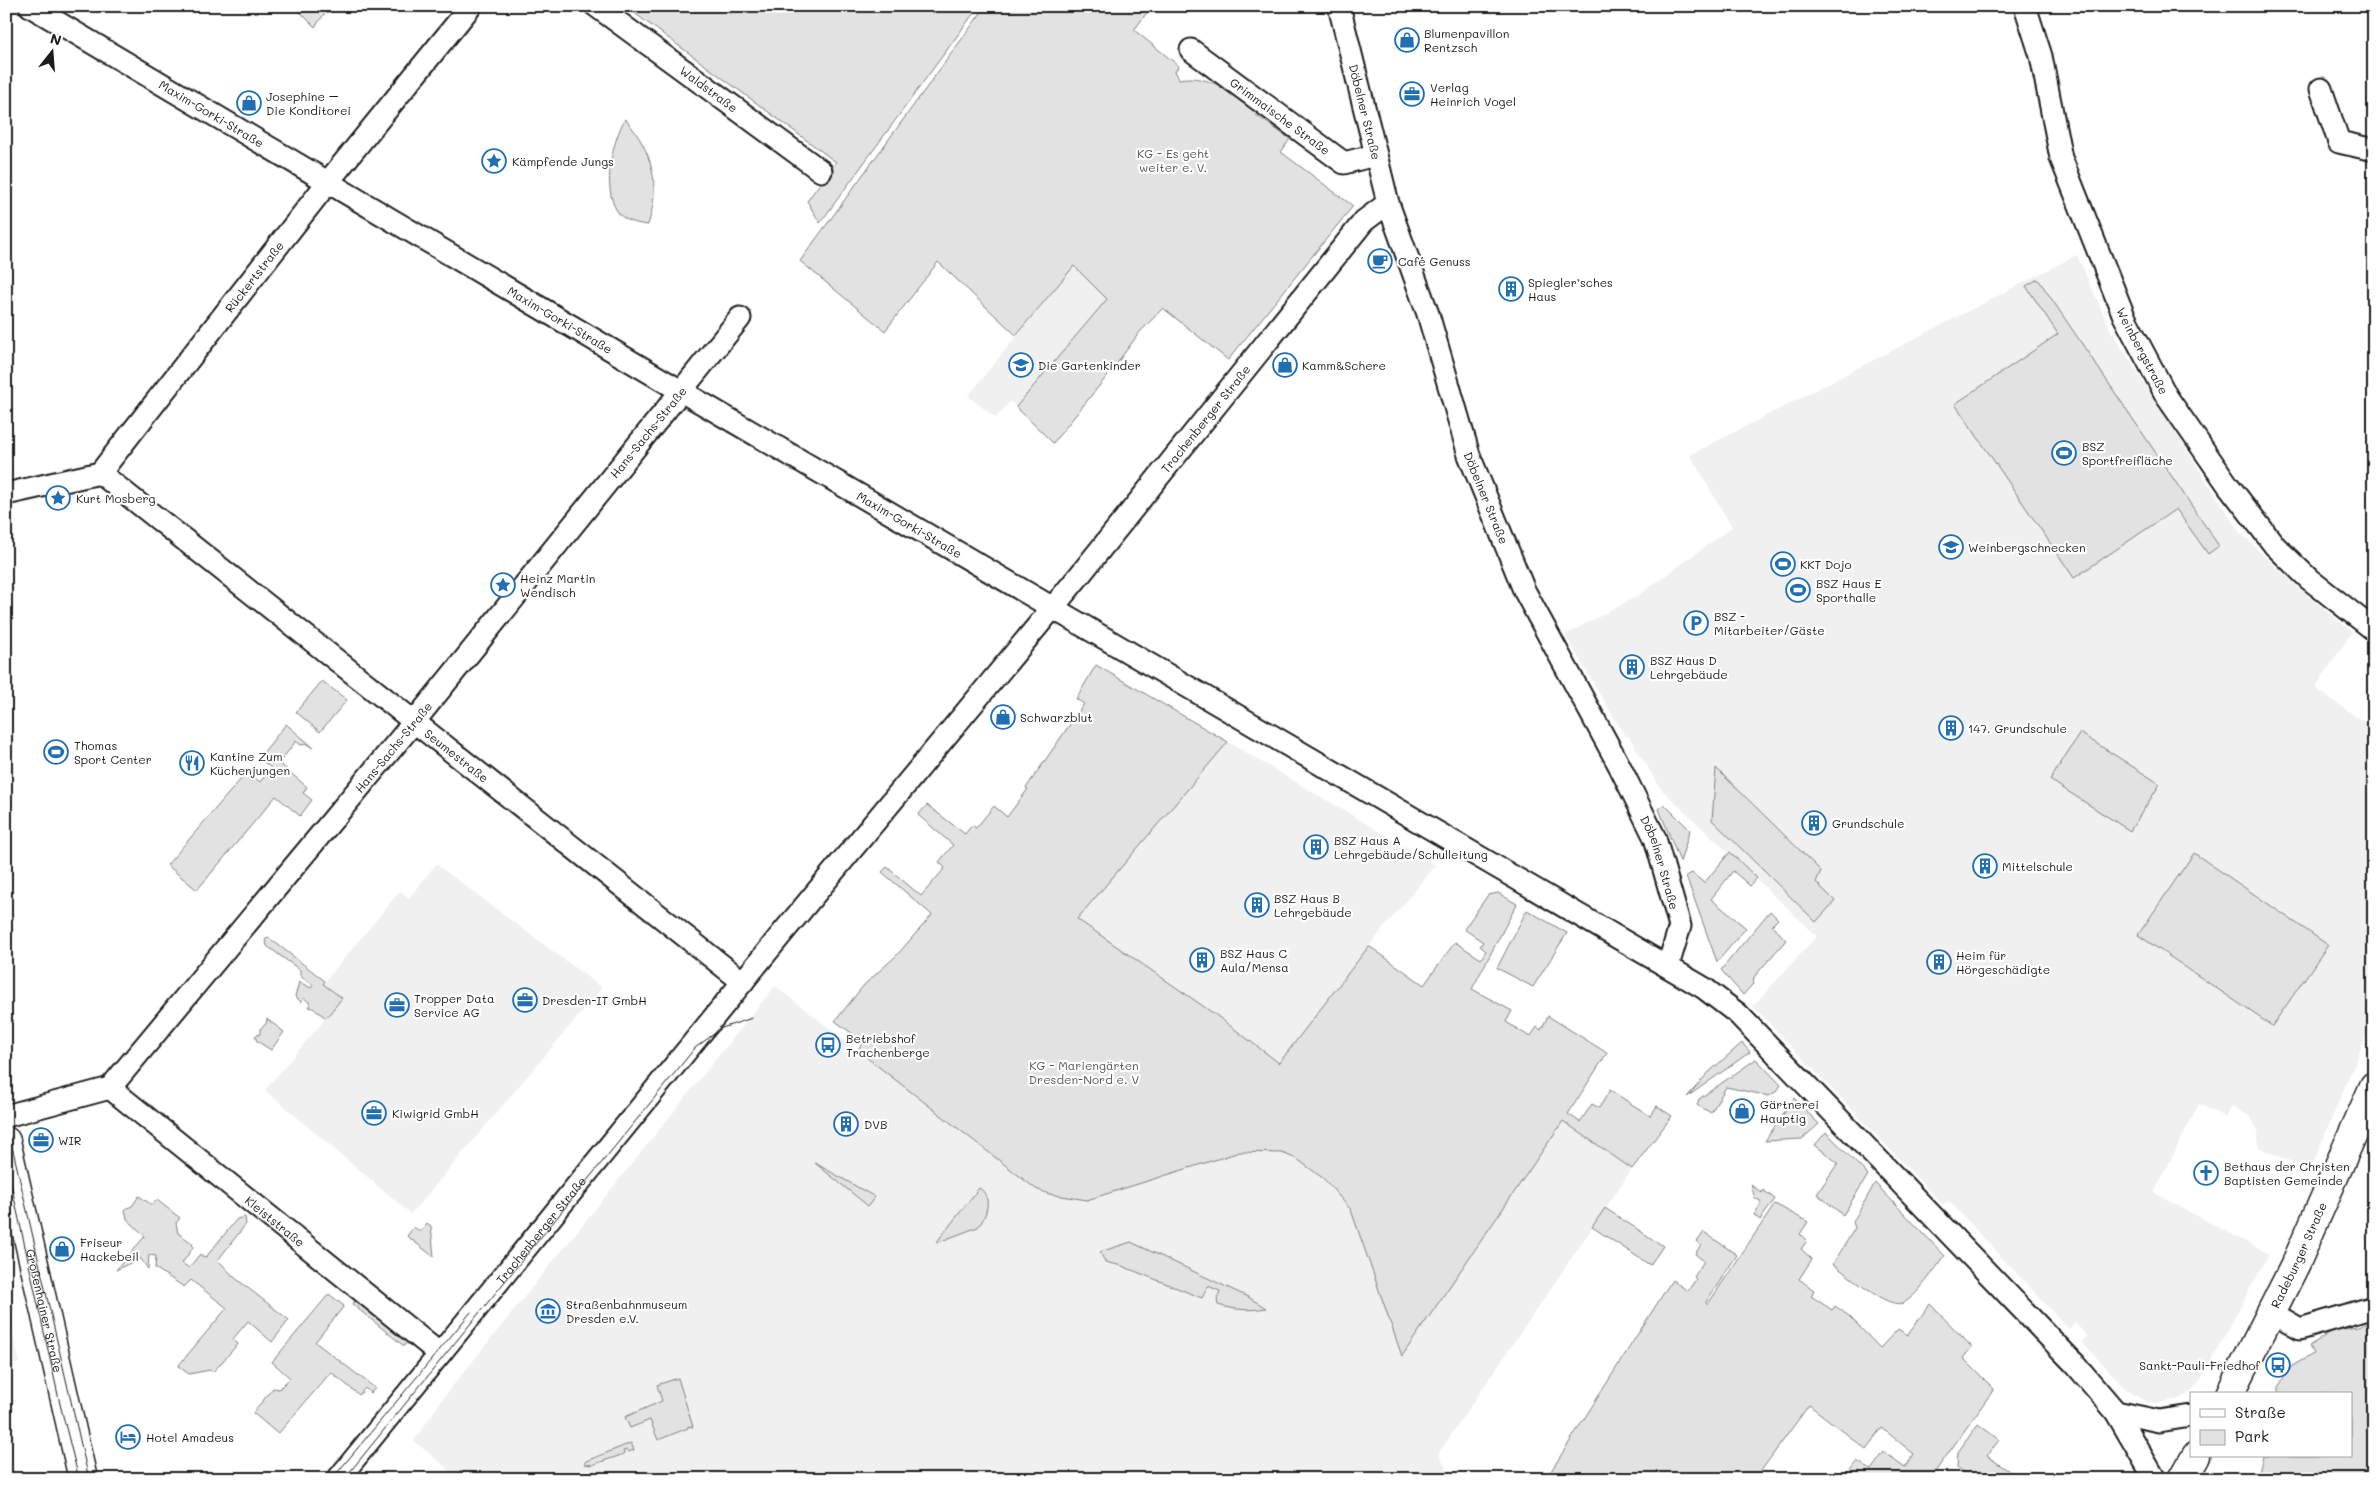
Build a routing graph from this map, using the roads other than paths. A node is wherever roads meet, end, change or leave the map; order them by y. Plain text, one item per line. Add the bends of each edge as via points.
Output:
1 (30, 6) edge
2 (471, 6) edge
3 (596, 6) edge
4 (1339, 6) edge
5 (2025, 6) edge
6 (1192, 50) dead end
7 (2321, 89) dead end
8 (2374, 150) edge
9 (1375, 155) junction
10 (821, 171) dead end
11 (328, 182) junction
12 (1388, 203) junction
13 (740, 318) dead end
14 (681, 391) junction
15 (100, 474) junction
16 (6, 494) edge
17 (1053, 608) junction
18 (2374, 630) edge
19 (414, 722) junction
20 (1668, 966) junction
21 (743, 982) junction
22 (2374, 1086) edge
23 (110, 1088) junction
24 (6, 1116) edge
25 (6, 1141) edge
26 (2374, 1307) edge
27 (2272, 1313) junction
28 (440, 1354) junction
29 (2231, 1392) edge
30 (2116, 1412) junction
31 (2190, 1416) edge
32 (2195, 1458) edge
33 (83, 1479) edge
34 (338, 1479) edge
35 (2155, 1479) edge
36 (2183, 1479) edge

1 - 11 street, Maxim-Gorki-Straße
2 - 11 street, Rückertstraße
3 - 10 street, Waldstraße
4 - 9 street, Döbelner Straße
5 - 18 street, Weinbergstraße via 2041,56 2061,158 2124,316 2168,397 2228,485 2275,546 2309,579
6 - 9 street, Grimmaische Straße via 1344,163
7 - 8 street via 2339,142
9 - 12 street, Döbelner Straße
11 - 14 street, Maxim-Gorki-Straße
11 - 15 street, Rückertstraße
12 - 17 street, Trachenberger Straße via 1364,221
12 - 20 street, Döbelner Straße via 1428,314 1469,455 1524,590 1655,838 1680,926
13 - 14 street, Hans-Sachs-Straße
14 - 17 street, Maxim-Gorki-Straße
14 - 19 street, Hans-Sachs-Straße
15 - 16 street
15 - 19 street, Seumestraße
17 - 20 street, Maxim-Gorki-Straße
17 - 21 street, Trachenberger Straße
19 - 21 street, Seumestraße
19 - 23 street, Hans-Sachs-Straße
20 - 30 street, Maxim-Gorki-Straße via 1738,1014 2075,1364
21 - 28 street, Trachenberger Straße
22 - 27 main road, Radeburger Straße
23 - 24 street
23 - 28 street, Kleiststraße
25 - 33 main road, Großenhainer Straße
26 - 27 street via 2300,1329
27 - 29 main road, Radeburger Straße
28 - 34 street, Trachenberger Straße
30 - 31 street via 2159,1421
30 - 35 street
32 - 36 main road

